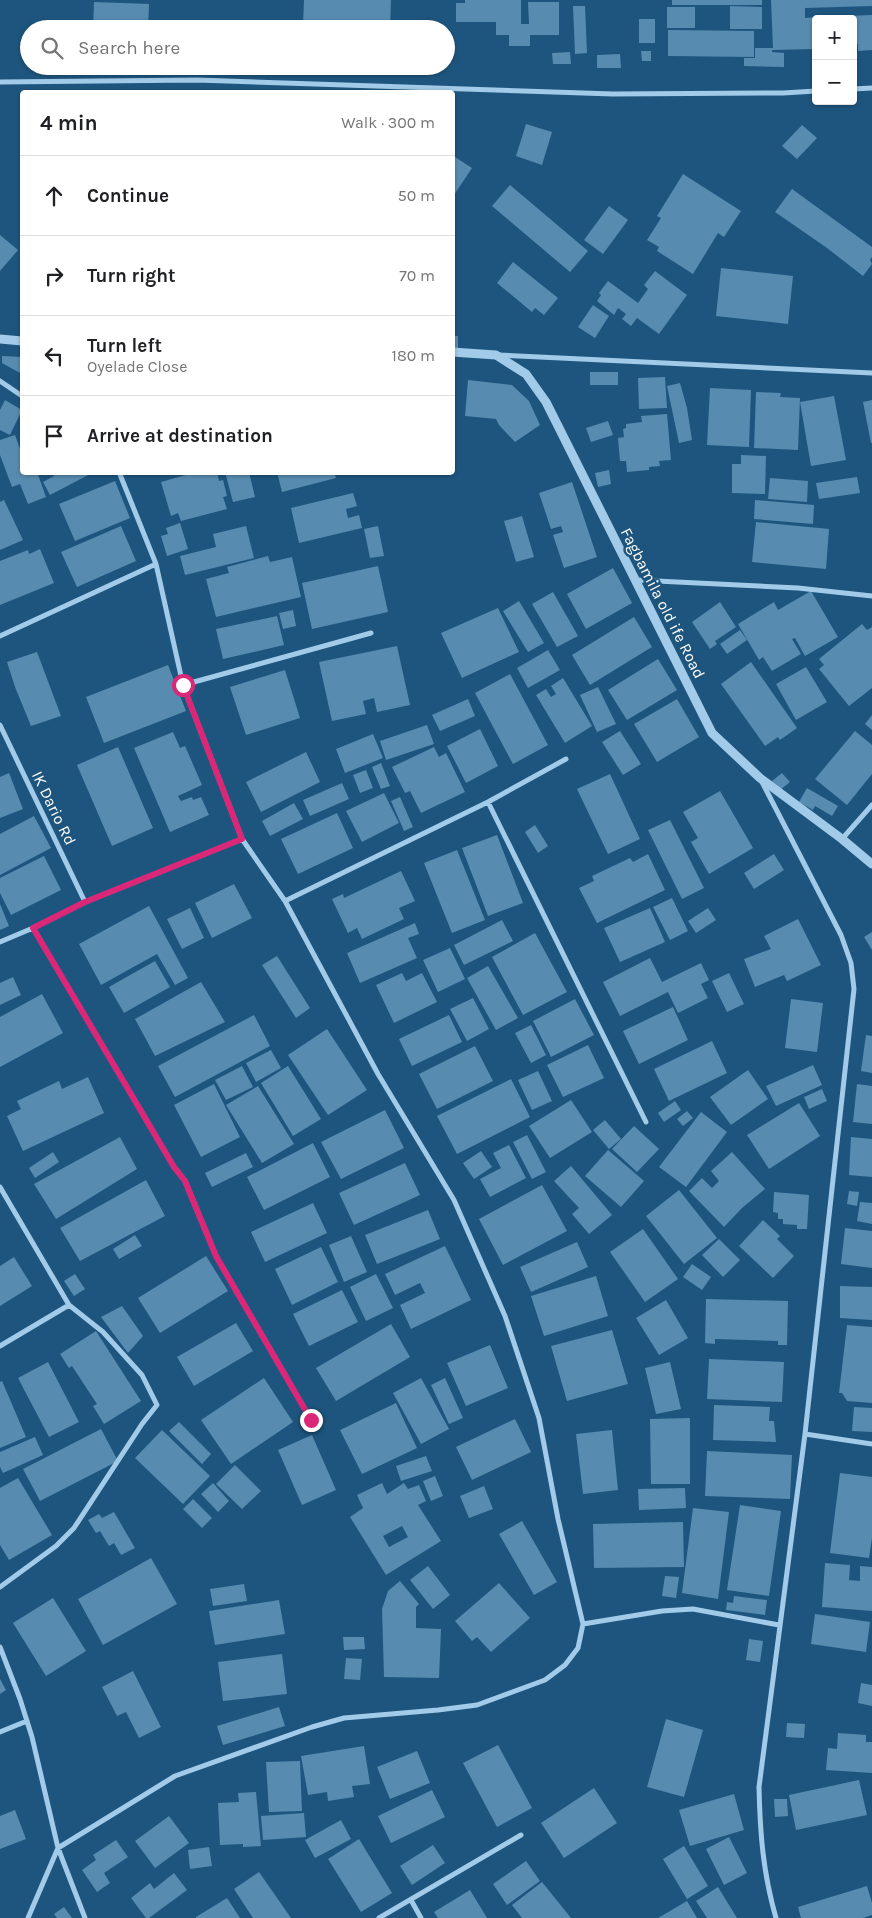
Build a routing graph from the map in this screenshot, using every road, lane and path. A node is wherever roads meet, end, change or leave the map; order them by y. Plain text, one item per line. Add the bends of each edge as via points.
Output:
1 (0, 82) edge
2 (872, 88) edge
3 (857, 89) edge
4 (812, 91) edge
5 (0, 339) edge
6 (20, 341) edge
7 (455, 352) edge
8 (496, 355) junction
9 (872, 372) edge
10 (0, 381) edge
11 (20, 395) edge
12 (119, 475) edge
13 (156, 564) junction
14 (634, 580) junction
15 (872, 596) edge
16 (371, 633) dead end
17 (0, 636) edge
18 (183, 685) junction
19 (0, 725) edge
20 (566, 759) dead end
21 (760, 778) junction
22 (488, 802) junction
23 (872, 805) edge
24 (242, 839) junction
25 (842, 839) junction
26 (872, 864) edge
27 (285, 901) junction
28 (85, 902) junction
29 (33, 928) junction
30 (0, 942) edge
31 (646, 1122) dead end
32 (0, 1187) edge
33 (69, 1305) junction
34 (0, 1346) edge
35 (311, 1420) dead end
36 (805, 1434) junction
37 (872, 1444) edge
38 (0, 1587) edge
39 (582, 1624) junction
40 (779, 1625) junction
41 (0, 1647) edge
42 (27, 1720) junction
43 (0, 1732) edge
44 (521, 1835) dead end
45 (58, 1848) junction
46 (411, 1900) junction
47 (28, 1918) edge
48 (85, 1918) edge
49 (379, 1918) edge
50 (421, 1918) edge
51 (776, 1918) edge

1 - 4 street via 197,80 613,94
2 - 3 street
5 - 6 street
7 - 8 street, Fagbamila old ife Road
8 - 9 street
8 - 14 street, Fagbamila old ife Road via 526,374 546,402
10 - 11 street
12 - 13 street
13 - 17 street
13 - 18 street
14 - 15 street via 798,588
14 - 21 street, Fagbamila old ife Road via 712,733
16 - 18 street
18 - 24 street
19 - 28 street, IK Dario Rd
20 - 22 street
21 - 25 street, Fagbamila old ife Road
21 - 36 street via 841,935 851,963 854,989
22 - 27 street
22 - 31 street
23 - 25 street
24 - 27 street
24 - 28 street
25 - 26 street, Fagbamila old ife Road
27 - 39 street via 378,1074 454,1200 505,1316 538,1418
28 - 29 street
29 - 30 street
29 - 35 street via 185,1181 216,1256
32 - 33 street
33 - 34 street
33 - 38 street via 103,1332 142,1375 157,1406 74,1528 56,1546
36 - 37 street
36 - 40 street
39 - 40 street via 694,1609
39 - 45 street via 578,1648 565,1665 545,1680 477,1705 344,1718 312,1727 176,1776
40 - 51 street via 759,1787 766,1886
41 - 42 street
42 - 43 street
42 - 45 street
44 - 46 street
45 - 47 street
45 - 48 street
46 - 49 street
46 - 50 street

